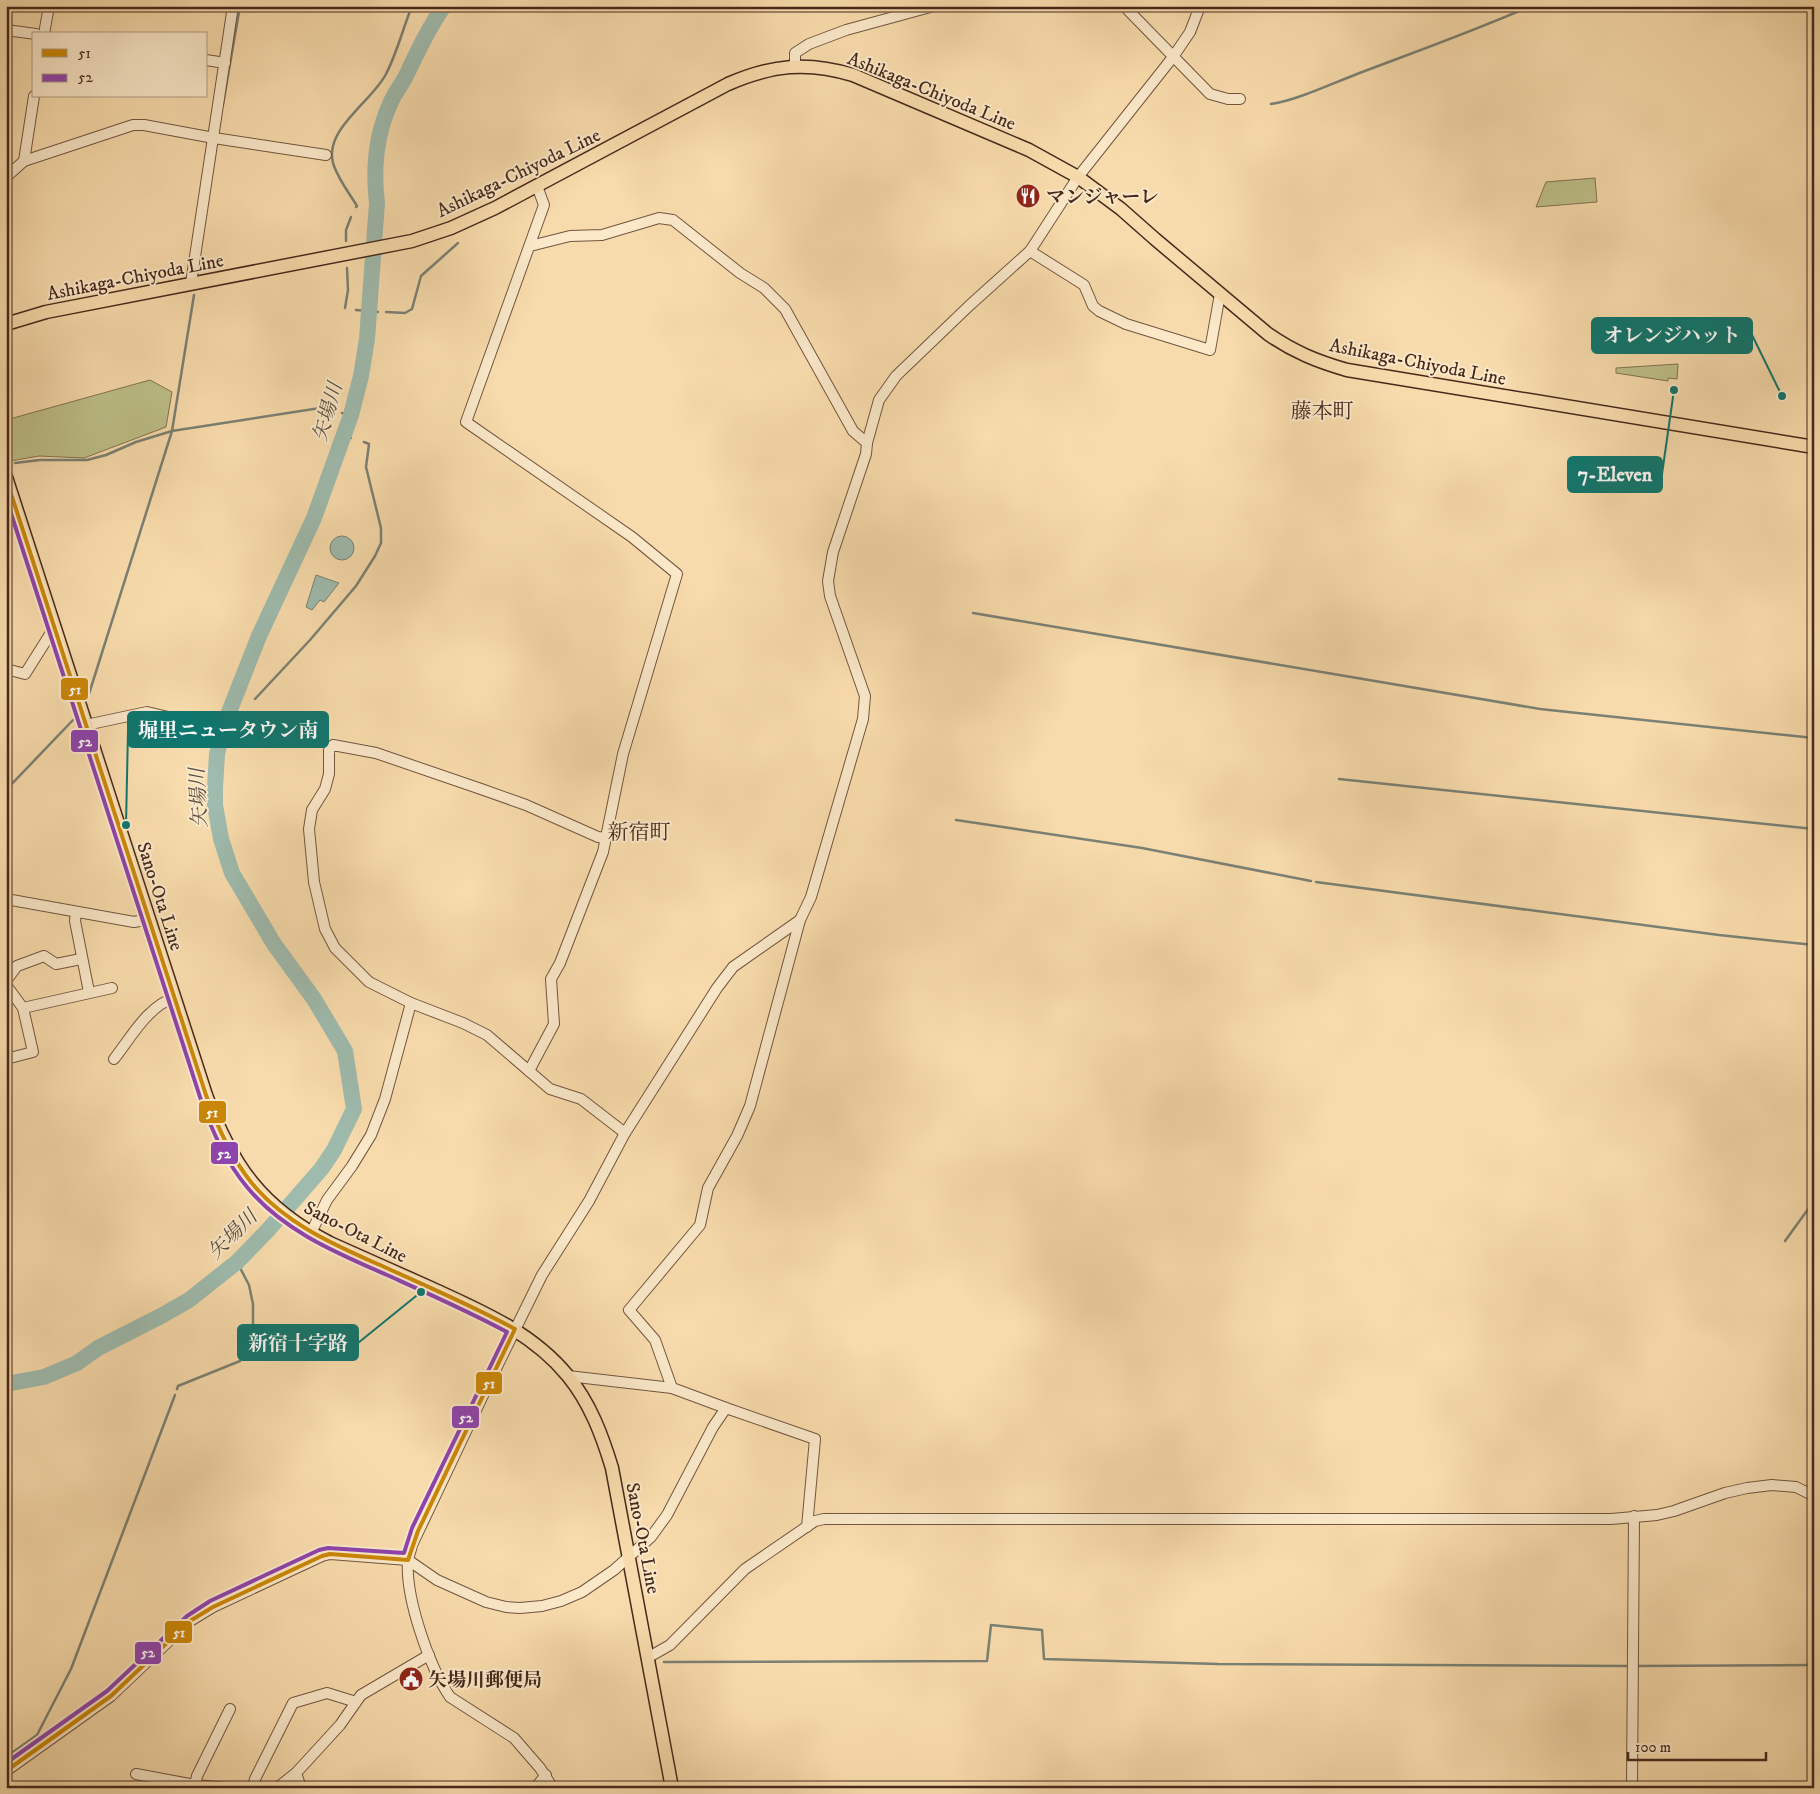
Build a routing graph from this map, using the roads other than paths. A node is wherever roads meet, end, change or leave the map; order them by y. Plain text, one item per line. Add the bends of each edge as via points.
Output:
1 (49, 6) edge
2 (233, 6) edge
3 (934, 6) edge
4 (1124, 6) edge
5 (1200, 6) edge
6 (6, 30) edge
7 (44, 32) edge
8 (32, 33) edge
9 (1173, 57) junction
10 (208, 60) edge
11 (225, 63) junction
12 (794, 66) junction
13 (34, 98) edge
14 (1240, 99) dead end
15 (214, 138) junction
16 (326, 155) dead end
17 (24, 162) junction
18 (1078, 177) junction
19 (6, 178) edge
20 (538, 186) junction
21 (530, 246) junction
22 (1030, 251) junction
23 (191, 283) junction
24 (1220, 294) junction
25 (6, 324) edge
26 (867, 443) junction
27 (1814, 447) edge
28 (6, 477) edge
29 (54, 628) junction
30 (6, 669) edge
31 (198, 724) dead end
32 (86, 725) junction
33 (606, 838) junction
34 (6, 900) edge
35 (76, 912) junction
36 (149, 920) junction
37 (800, 920) junction
38 (81, 959) junction
39 (6, 983) edge
40 (112, 988) dead end
41 (89, 992) junction
42 (175, 998) junction
43 (411, 1003) junction
44 (23, 1008) junction
45 (6, 1059) edge
46 (114, 1059) dead end
47 (529, 1071) junction
48 (625, 1133) junction
49 (311, 1233) junction
50 (515, 1329) junction
51 (568, 1376) junction
52 (672, 1388) junction
53 (726, 1408) junction
54 (1814, 1496) edge
55 (1634, 1516) junction
56 (807, 1527) junction
57 (629, 1557) junction
58 (408, 1560) junction
59 (429, 1655) junction
60 (649, 1657) junction
61 (356, 1702) junction
62 (230, 1709) dead end
63 (6, 1771) edge
64 (296, 1773) junction
65 (136, 1774) dead end
66 (546, 1775) junction
67 (195, 1785) junction
68 (227, 1788) edge
69 (253, 1788) edge
70 (277, 1788) edge
71 (301, 1788) edge
72 (535, 1788) edge
73 (550, 1788) edge
74 (672, 1788) edge
75 (1632, 1788) edge

1 - 7 street
2 - 11 street
3 - 12 street via 846,30 809,44 795,53
4 - 9 street
5 - 9 street via 1190,32
6 - 8 street
9 - 14 street via 1210,94 1228,100
9 - 18 street
10 - 11 street
11 - 15 street
12 - 18 main road, Ashikaga-Chiyoda Line via 853,75 1029,150
12 - 20 main road, Ashikaga-Chiyoda Line via 762,71 728,84
13 - 17 street
15 - 16 street
15 - 17 street via 133,125
15 - 23 street
17 - 19 street
18 - 22 street
18 - 24 main road, Ashikaga-Chiyoda Line via 1121,209
20 - 21 street via 544,205
20 - 23 main road, Ashikaga-Chiyoda Line via 451,228 412,241
21 - 26 street via 570,236 602,235 659,218 673,220 764,288 785,309 854,431
21 - 33 street via 466,422 632,537 678,574 623,754
22 - 24 street via 1084,285 1093,306 1099,311 1126,324 1210,350
22 - 26 street via 896,376 879,400
23 - 25 main road, Ashikaga-Chiyoda Line via 46,312
24 - 27 main road, Ashikaga-Chiyoda Line via 1286,346 1311,359 1347,370
26 - 37 street via 833,552 828,581 830,596 865,696 863,718 811,897
28 - 29 main road, Sano-Ota Line
29 - 30 street via 25,674
29 - 32 main road, Sano-Ota Line
31 - 32 street via 148,712
32 - 36 main road, Sano-Ota Line
33 - 43 street via 526,804 376,753 331,746 328,781 309,822 314,882 325,930 342,957 368,982
33 - 47 street via 560,963 551,979 554,1024
34 - 35 street
35 - 36 street via 134,922
35 - 38 street
36 - 42 main road, Sano-Ota Line
37 - 48 street via 733,967
37 - 52 street via 750,1106 708,1188 700,1225 629,1310 655,1340
38 - 39 street via 56,964 44,956 17,966
38 - 41 street
39 - 44 street
40 - 41 street
41 - 44 street
42 - 46 street via 162,1002
42 - 49 main road, Sano-Ota Line via 224,1141 256,1187 274,1206
43 - 47 street via 487,1035
43 - 49 street via 385,1099 371,1135 327,1200
44 - 45 street via 33,1052
47 - 48 street via 550,1089 581,1099
48 - 50 street via 589,1201 542,1275
49 - 50 main road, Sano-Ota Line
50 - 51 main road, Sano-Ota Line via 555,1361
50 - 58 street via 418,1531
51 - 52 street
51 - 57 main road, Sano-Ota Line via 595,1419 606,1450
52 - 53 street
53 - 56 street via 815,1439
53 - 57 street via 659,1526
54 - 55 street via 1796,1487 1772,1485 1725,1493 1657,1515
55 - 56 street via 1612,1519 824,1519
55 - 75 street
56 - 60 street via 745,1569 670,1645
57 - 58 street via 573,1596 552,1604 520,1608 486,1602 437,1580
57 - 60 main road, Sano-Ota Line
58 - 59 street via 411,1595
58 - 63 street via 330,1554 213,1607 179,1630 112,1696
59 - 61 street via 360,1694
59 - 66 street via 450,1697 514,1738
60 - 74 main road, Sano-Ota Line
61 - 64 street via 340,1725
61 - 69 street via 327,1693 293,1703
62 - 67 street
64 - 70 street
64 - 71 street
65 - 67 street
66 - 72 street
66 - 73 street
67 - 68 street

